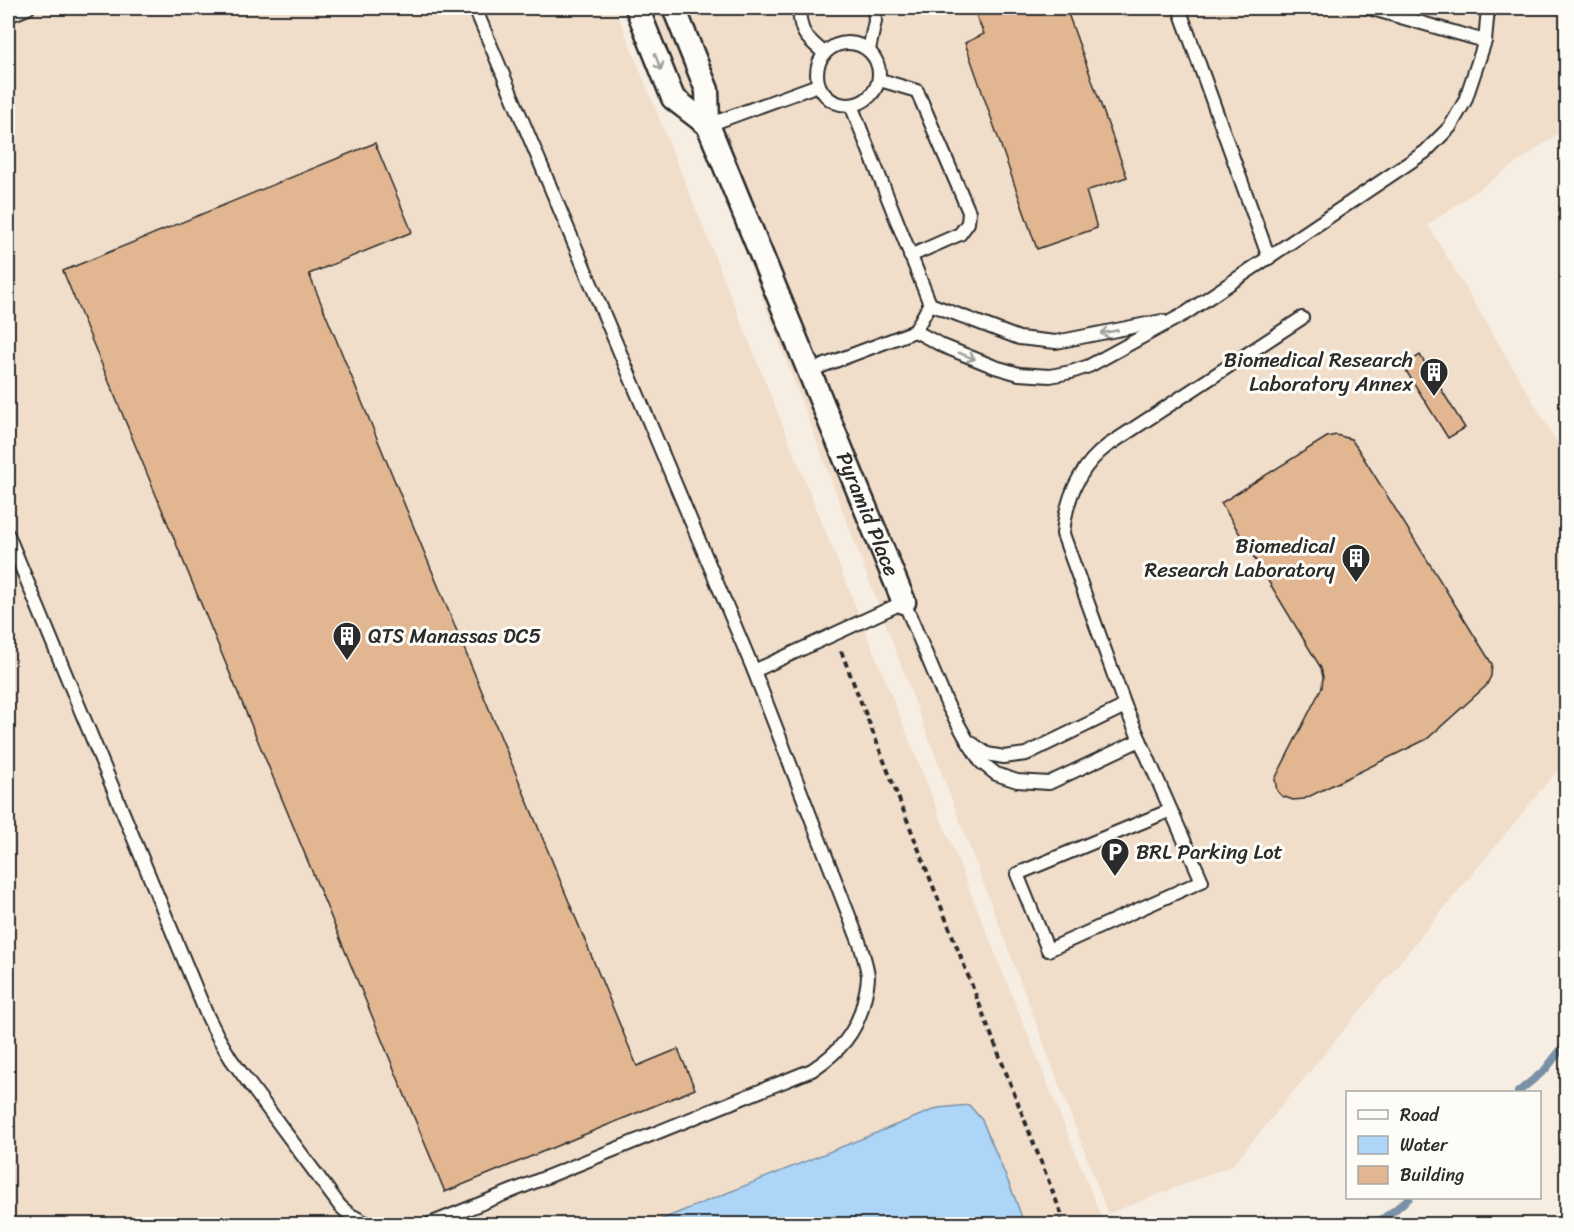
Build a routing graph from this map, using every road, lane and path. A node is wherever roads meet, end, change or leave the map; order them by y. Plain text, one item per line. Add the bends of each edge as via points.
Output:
1 (28, 8) edge
2 (475, 8) edge
3 (637, 8) edge
4 (674, 8) edge
5 (799, 8) edge
6 (874, 8) edge
7 (1179, 8) edge
8 (1370, 8) edge
9 (1488, 8) edge
10 (8, 16) edge
11 (1485, 41) junction
12 (869, 50) junction
13 (824, 53) junction
14 (880, 80) junction
15 (818, 85) junction
16 (851, 105) junction
17 (708, 125) junction
18 (910, 255) junction
19 (1269, 258) junction
20 (930, 304) junction
21 (1186, 313) junction
22 (1302, 318) dead end
23 (915, 331) junction
24 (809, 371) junction
25 (8, 535) edge
26 (904, 602) junction
27 (834, 634) junction
28 (754, 671) junction
29 (1125, 706) junction
30 (967, 740) junction
31 (1140, 741) junction
32 (1171, 810) junction
33 (368, 1224) edge
34 (430, 1224) edge
35 (1061, 1224) edge

1 - 10 lane
2 - 28 lane
3 -> 17 street via 673,99
4 - 17 street, Pyramid Place via 707,90
5 - 13 lane via 807,39
6 - 12 lane
7 - 19 lane
8 - 11 lane
9 - 11 lane
11 - 19 lane via 1465,101 1449,127 1425,152
12 - 13 lane via 854,42 837,44
12 - 14 lane via 878,63
13 - 15 lane via 817,69
14 - 16 lane via 873,95
14 - 18 lane via 917,91 969,212 968,223 960,234
15 - 16 lane via 828,99
15 - 17 lane
16 - 18 lane
17 - 24 street, Pyramid Place
18 - 20 lane
19 - 21 lane
21 -> 20 lane via 1155,324 1056,342 1019,338
20 - 23 lane
23 -> 21 lane via 995,367 1019,374 1050,376 1089,366
22 - 29 lane via 1093,457 1069,498 1063,534
23 - 24 lane
24 - 26 street, Pyramid Place
25 - 33 lane via 218,1037 340,1206
26 - 27 lane
26 - 30 lane, Pyramid Place via 948,706
27 - 28 lane
27 - 35 path via 1061,1213
28 - 34 lane via 865,961 868,977 854,1029 836,1053 812,1070
29 - 30 lane, Pyramid Place via 1026,754 1004,758 987,754
29 - 31 lane
30 - 31 lane via 981,762 996,774 1017,781 1048,783
31 - 32 lane
32 - 32 lane via 1202,880 1048,950 1017,874

